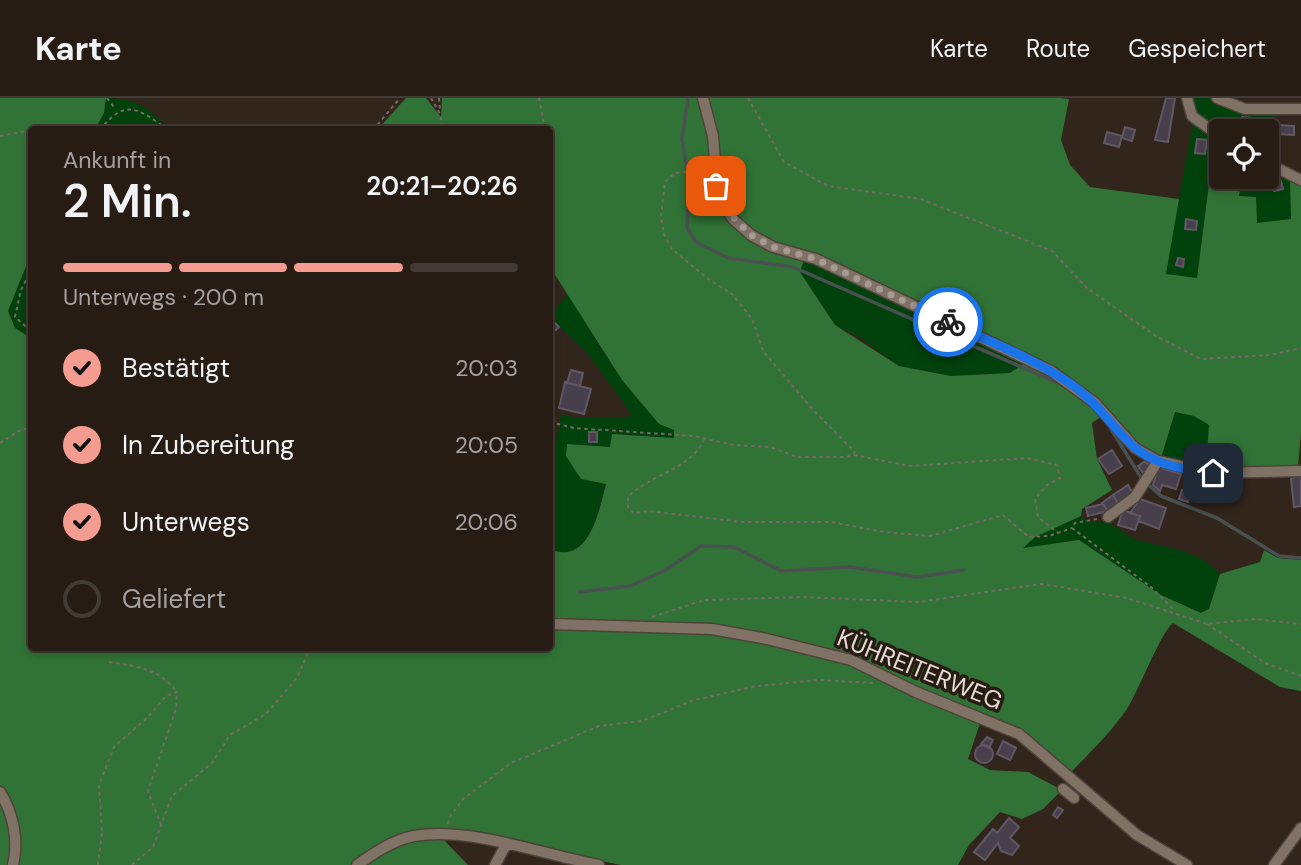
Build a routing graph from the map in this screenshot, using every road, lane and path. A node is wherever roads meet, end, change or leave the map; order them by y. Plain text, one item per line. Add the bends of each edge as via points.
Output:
1 (107, 98) edge
2 (400, 98) edge
3 (431, 98) edge
4 (439, 98) edge
5 (539, 98) edge
6 (703, 98) edge
7 (748, 98) edge
8 (1187, 98) edge
9 (1217, 98) edge
10 (115, 108) junction
11 (1301, 110) edge
12 (440, 114) junction
13 (103, 126) edge
14 (164, 126) edge
15 (376, 126) edge
16 (442, 126) edge
17 (544, 126) edge
18 (1209, 129) edge
19 (28, 131) edge
20 (0, 136) edge
21 (1279, 169) edge
22 (695, 171) dead end
23 (1301, 180) edge
24 (28, 276) edge
25 (28, 328) edge
26 (1301, 348) edge
27 (553, 423) edge
28 (28, 428) edge
29 (704, 438) junction
30 (0, 443) edge
31 (853, 455) junction
32 (1158, 461) junction
33 (1301, 471) edge
34 (1108, 517) joint
35 (1072, 528) junction
36 (1059, 533) junction
37 (1176, 611) junction
38 (651, 617) dead end
39 (553, 624) edge
40 (1207, 624) junction
41 (1301, 624) edge
42 (309, 651) edge
43 (109, 662) dead end
44 (1301, 676) edge
45 (877, 684) dead end
46 (177, 692) junction
47 (0, 792) edge
48 (161, 825) junction
49 (1301, 828) edge
50 (448, 835) junction
51 (506, 845) junction
52 (13, 865) edge
53 (98, 865) edge
54 (132, 865) edge
55 (357, 865) edge
56 (495, 865) edge
57 (599, 865) edge
58 (1187, 865) edge
59 (1274, 865) edge

1 - 10 path
2 - 15 path
3 - 12 path
4 - 12 path
5 - 17 path
6 - 32 street via 713,136 718,197 741,227 773,247 816,259 1051,371 1096,403 1135,448
7 - 26 path via 784,162 828,186 922,199 1052,251 1087,288 1156,336 1201,359 1270,355
8 - 18 street via 1192,117
9 - 11 street via 1245,109
10 - 13 path
10 - 14 path via 135,107
12 - 16 path
19 - 20 path
21 - 23 street
22 - 31 path via 676,173 665,183 661,217 672,249 732,294 752,319 763,351 814,411 852,446
24 - 25 path via 15,317
27 - 29 path
28 - 30 path
29 - 31 path via 770,447 797,457
29 - 36 path via 682,463 635,489 628,497 628,509 742,522 831,522 930,536 1003,515 1029,537
31 - 36 path via 910,466 1027,458 1057,465 1060,478 1035,499 1038,517
32 - 33 street via 1238,475
32 - 34 street via 1128,504
34 - 35 path via 1076,523
35 - 36 path
35 - 37 path
37 - 38 path via 1042,584 918,602 802,597 704,600
37 - 40 path
39 - 58 street, KÜHREITERWEG via 712,629 851,660 1013,731 1137,835
40 - 41 path via 1255,619
40 - 44 path via 1265,663
42 - 48 path via 297,678 266,714 230,735 212,764 172,796
43 - 46 path via 153,672 166,678
45 - 50 path via 819,680 758,686 694,700 642,721 599,726 548,745 493,775 463,799 449,818
46 - 48 path via 176,709 148,791
46 - 53 path via 166,696 114,747 99,785 102,833
47 - 52 street via 15,835
48 - 54 path via 153,847
49 - 59 street
50 - 51 street
50 - 55 street via 414,836
51 - 56 street
51 - 57 street

